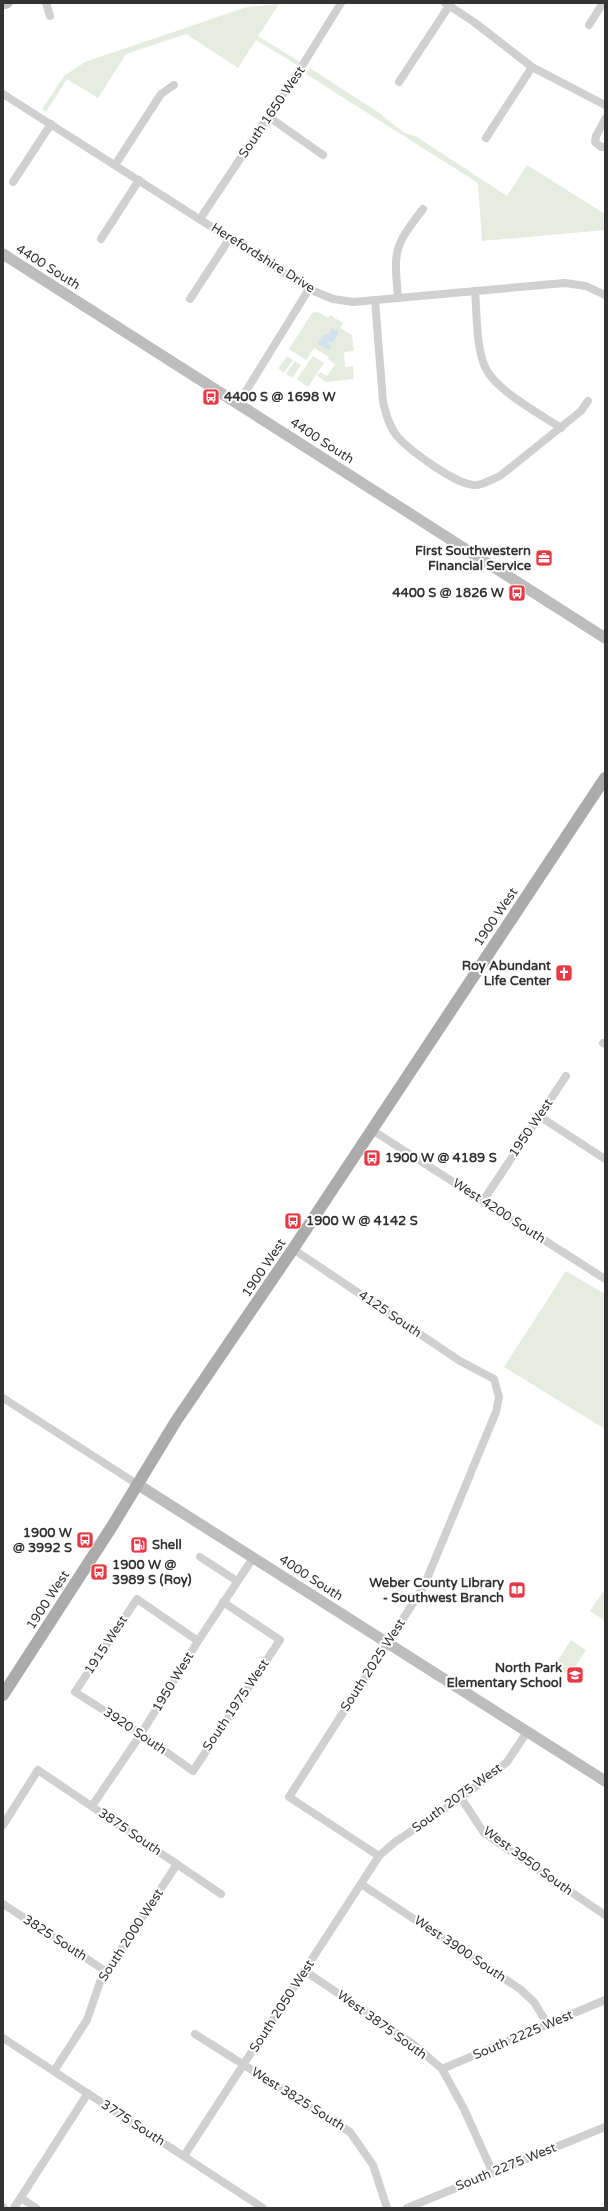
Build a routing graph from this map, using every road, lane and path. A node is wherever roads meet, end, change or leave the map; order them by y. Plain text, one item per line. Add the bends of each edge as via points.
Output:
1 (6, 3) edge
2 (46, 3) edge
3 (341, 3) edge
4 (603, 3) edge
5 (3, 4) edge
6 (447, 4) edge
7 (50, 16) dead end
8 (589, 25) dead end
9 (532, 67) junction
10 (399, 82) dead end
11 (174, 85) dead end
12 (3, 94) edge
13 (605, 105) edge
14 (269, 117) junction
15 (605, 119) edge
16 (51, 124) junction
17 (486, 138) dead end
18 (605, 147) edge
19 (323, 154) dead end
20 (114, 165) junction
21 (139, 180) junction
22 (13, 182) dead end
23 (424, 209) dead end
24 (200, 219) junction
25 (230, 238) junction
26 (101, 239) dead end
27 (3, 254) edge
28 (309, 289) junction
29 (475, 291) junction
30 (605, 295) edge
31 (398, 298) junction
32 (190, 299) dead end
33 (375, 300) junction
34 (588, 401) dead end
35 (238, 404) junction
36 (561, 428) junction
37 (605, 638) edge
38 (605, 778) edge
39 (566, 1076) dead end
40 (539, 1116) junction
41 (372, 1130) junction
42 (605, 1159) edge
43 (482, 1201) junction
44 (293, 1249) junction
45 (605, 1279) edge
46 (488, 1376) joint
47 (3, 1398) edge
48 (137, 1484) junction
49 (200, 1557) dead end
50 (253, 1558) junction
51 (237, 1581) junction
52 (223, 1602) junction
53 (198, 1641) junction
54 (386, 1643) junction
55 (75, 1692) joint
56 (3, 1695) edge
57 (527, 1732) junction
58 (141, 1734) junction
59 (193, 1771) joint
60 (605, 1781) edge
61 (461, 1798) junction
62 (92, 1806) junction
63 (3, 1825) edge
64 (379, 1856) junction
65 (177, 1864) junction
66 (361, 1884) junction
67 (221, 1894) dead end
68 (3, 1904) edge
69 (605, 1915) edge
70 (305, 1971) junction
71 (107, 1972) junction
72 (605, 2000) edge
73 (548, 2025) junction
74 (195, 2034) dead end
75 (3, 2038) edge
76 (244, 2065) junction
77 (442, 2069) junction
78 (54, 2071) junction
79 (88, 2093) junction
80 (605, 2127) edge
81 (184, 2156) junction
82 (493, 2173) junction
83 (21, 2198) junction
84 (251, 2200) junction
85 (14, 2208) edge
86 (36, 2208) edge
87 (246, 2208) edge
88 (263, 2208) edge
89 (387, 2208) edge
90 (408, 2208) edge

1 - 5 street
2 - 7 street
3 - 14 street, South 1650 West
4 - 8 street
6 - 9 street
6 - 10 street
9 - 13 street
9 - 17 street
11 - 20 street via 160,94
12 - 16 street, Herefordshire Drive
14 - 19 street
14 - 24 street, South 1650 West
15 - 18 street via 595,142
16 - 20 street, Herefordshire Drive
16 - 22 street
20 - 21 street, Herefordshire Drive
21 - 24 street, Herefordshire Drive
21 - 26 street
23 - 31 street via 397,248 395,262
24 - 25 street, Herefordshire Drive
25 - 28 street, Herefordshire Drive
25 - 32 street
27 - 35 street, 4400 South
28 - 33 street, Herefordshire Drive via 333,299 353,302
28 - 35 street
29 - 30 street, Herefordshire Drive via 565,283 586,286
29 - 31 street, Herefordshire Drive
29 - 36 street via 481,356 490,376
31 - 33 street, Herefordshire Drive
33 - 36 street via 386,419 396,435 412,451 456,480 474,485 500,476
34 - 36 street via 582,411
35 - 37 street, 4400 South
38 - 41 main road, 1900 West
39 - 40 street, 1950 West
40 - 42 street
40 - 43 street, 1950 West
41 - 43 street, West 4200 South
41 - 44 main road, 1900 West
43 - 45 street, West 4200 South
44 - 46 street, 4125 South via 454,1357
44 - 48 main road, 1900 West via 176,1421
46 - 54 street, South 2025 West via 494,1379 499,1396 496,1412 424,1586
47 - 48 street, 4000 South
48 - 50 street, 4000 South
48 - 56 main road, 1900 West
49 - 51 street
50 - 51 street, 1950 West
50 - 54 street, 4000 South
51 - 52 street, 1950 West
52 - 53 street, 1950 West
52 - 59 street, South 1975 West via 280,1640
53 - 55 street, 1915 West via 137,1599
53 - 58 street, 1950 West
54 - 57 street, 4000 South
54 - 64 street, South 2025 West via 289,1797
55 - 58 street, 3920 South
57 - 60 street, 4000 South
57 - 61 street, South 2075 West via 507,1762
58 - 59 street, 3920 South
58 - 62 street, 1950 West
61 - 64 street, South 2075 West via 395,1842
61 - 69 street, West 3950 South via 484,1833
62 - 63 street, 3875 South via 38,1770
62 - 65 street, 3875 South
64 - 66 street, South 2050 West
65 - 67 street, 3875 South
65 - 71 street, South 2000 West
66 - 70 street, South 2050 West
66 - 73 street, West 3900 South via 520,1989 534,2002
68 - 71 street, 3825 South
70 - 76 street, South 2050 West
70 - 77 street, West 3875 South via 413,2044
71 - 78 street, South 2000 West via 100,1982 88,2020
72 - 73 street, South 2225 West
73 - 77 street, South 2225 West
74 - 76 street, West 3825 South
75 - 78 street, 3775 South
76 - 81 street, South 2050 West
76 - 89 street, West 3825 South via 350,2132 372,2165
77 - 82 street, West 3875 South via 464,2109
78 - 79 street, 3775 South
79 - 81 street, 3775 South
79 - 83 street
80 - 82 street, South 2275 West
81 - 84 street, 3775 South
82 - 90 street, South 2275 West
83 - 85 street
83 - 86 street
84 - 87 street
84 - 88 street, 3775 South

